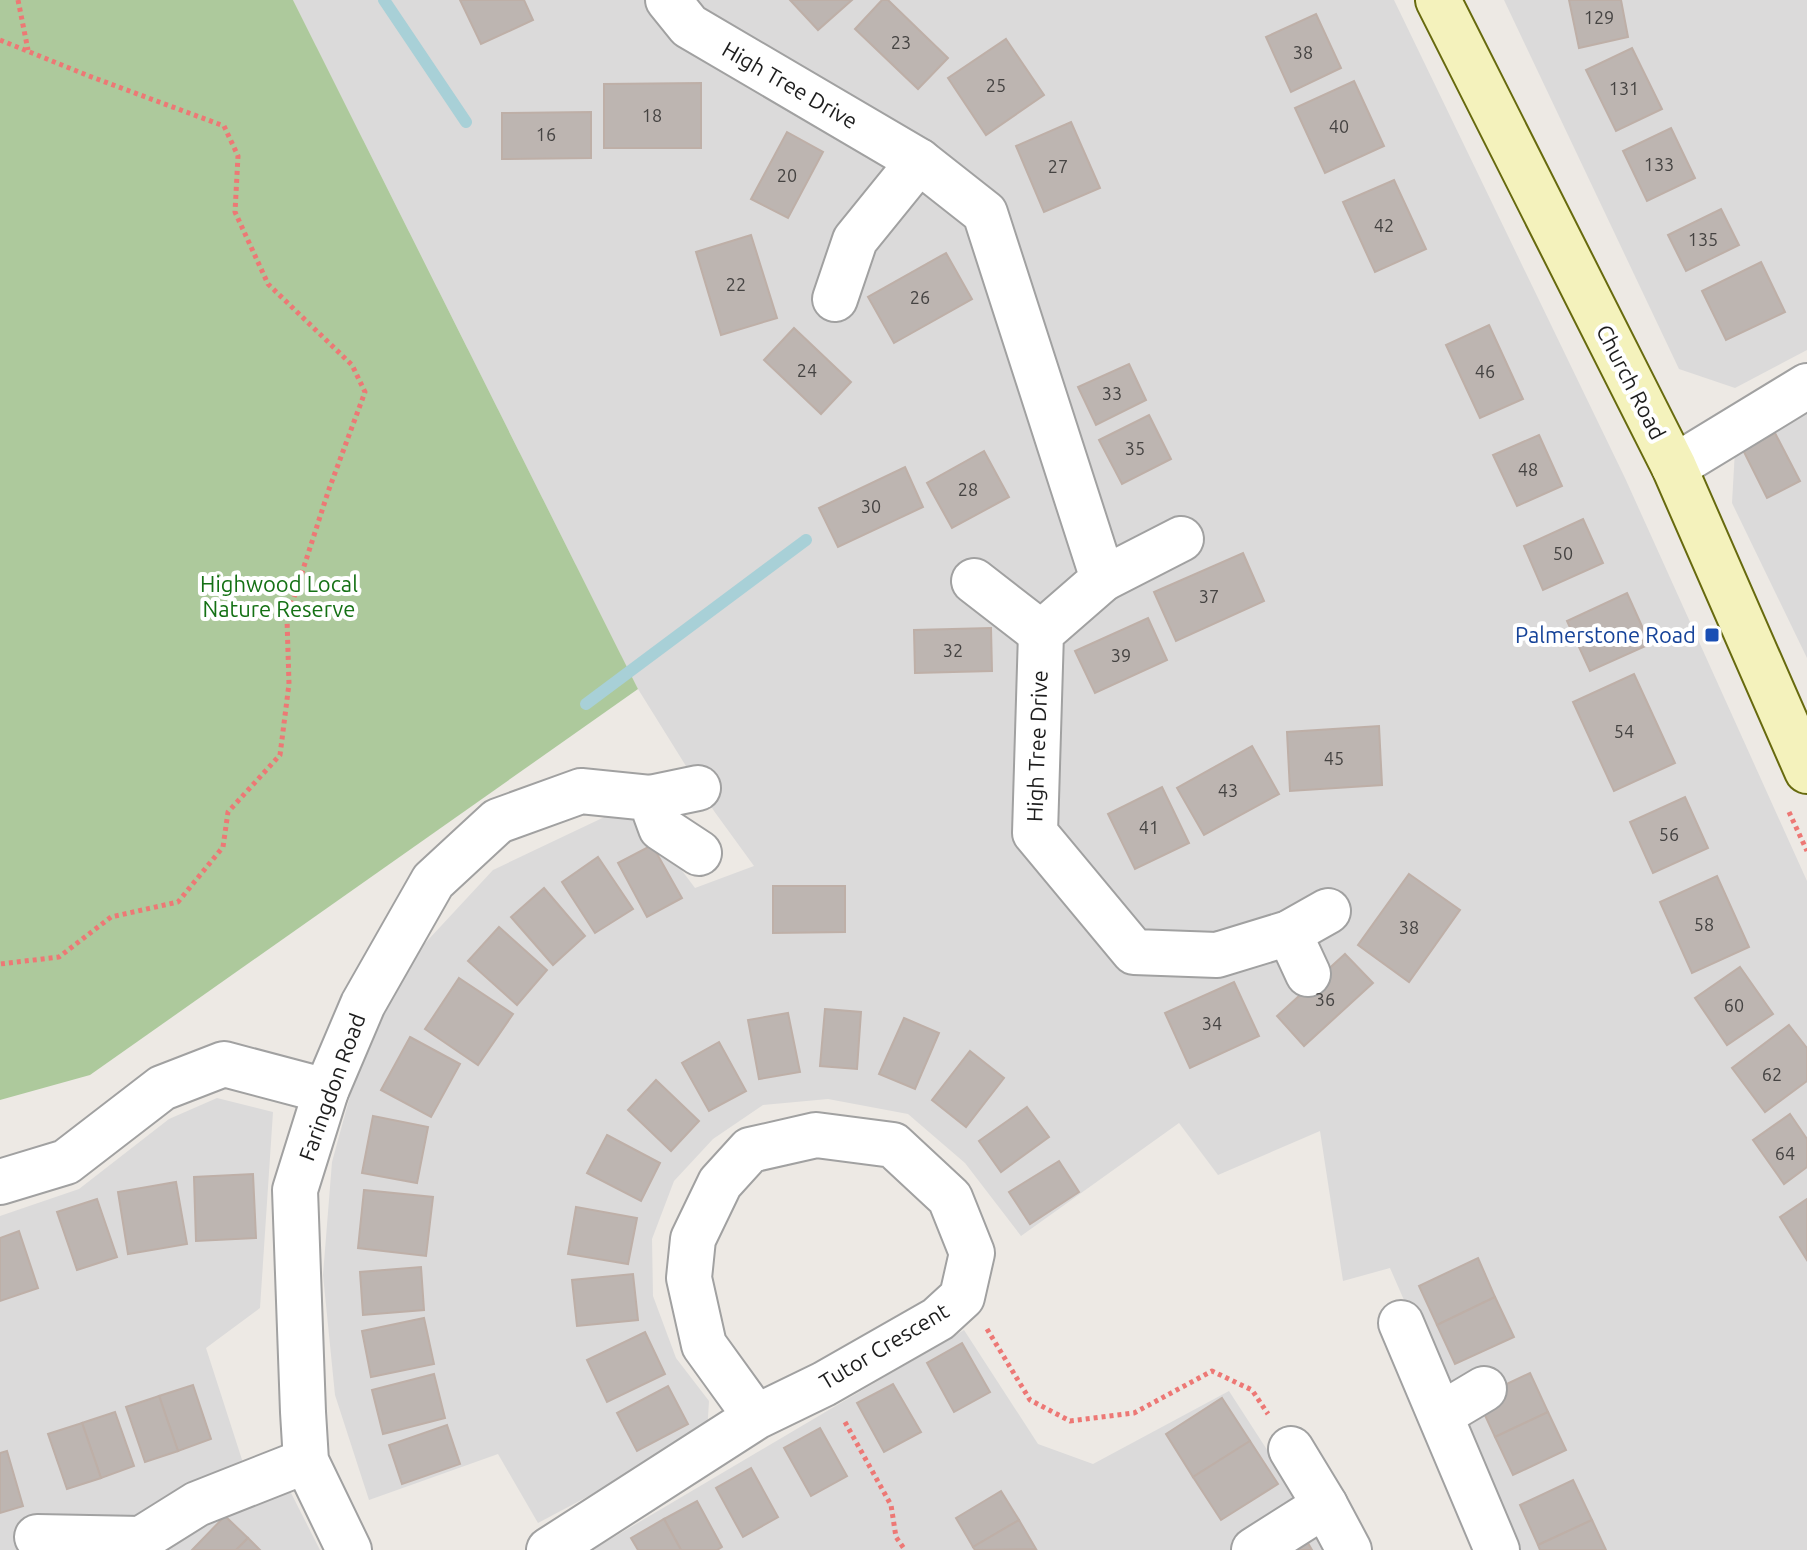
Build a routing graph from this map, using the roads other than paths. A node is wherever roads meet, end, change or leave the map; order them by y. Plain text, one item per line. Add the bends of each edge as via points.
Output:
1 (668, 0) edge
2 (1438, 0) edge
3 (919, 161) junction
4 (835, 299) dead end
5 (1807, 386) edge
6 (1674, 467) junction
7 (1181, 539) dead end
8 (1103, 579) junction
9 (974, 581) dead end
10 (1041, 633) junction
11 (1807, 770) edge
12 (698, 788) dead end
13 (650, 798) junction
14 (699, 853) dead end
15 (1328, 911) dead end
16 (1289, 933) junction
17 (1308, 974) dead end
18 (326, 1091) junction
19 (0, 1182) edge
20 (1401, 1323) dead end
21 (1484, 1389) dead end
22 (1442, 1414) junction
23 (756, 1417) junction
24 (1291, 1449) road end
25 (306, 1461) junction
26 (1325, 1505) junction
27 (37, 1537) dead end
28 (138, 1544) edge
29 (349, 1550) edge
30 (549, 1550) edge
31 (1254, 1550) edge
32 (1349, 1550) edge
33 (1497, 1550) edge

1 - 3 street, High Tree Drive via 689,26
2 - 6 main road, Church Road
3 - 4 street via 855,240
3 - 8 street, High Tree Drive via 985,213
5 - 6 street
6 - 11 main road, Church Road
7 - 8 street
8 - 10 street
9 - 10 street
10 - 16 street, High Tree Drive via 1035,833 1134,952 1217,955
12 - 13 street, Faringdon Road
13 - 14 street via 661,828
13 - 18 street, Faringdon Road via 581,791 498,821 433,881 363,1004
15 - 16 street, High Tree Drive
16 - 17 street
18 - 19 street via 224,1064 162,1088 66,1162
18 - 25 street, Faringdon Road via 295,1190
20 - 22 street
21 - 22 street
22 - 33 street
23 - 23 street, Tutor Crescent via 704,1345 689,1278 693,1239 720,1183 750,1150 816,1135 893,1145 950,1198 972,1253 962,1297 938,1319
23 - 30 street, Tutor Crescent
24 - 26 street
25 - 28 street via 197,1504
25 - 29 street, Faringdon Road
26 - 31 street
26 - 32 street
27 - 28 street

